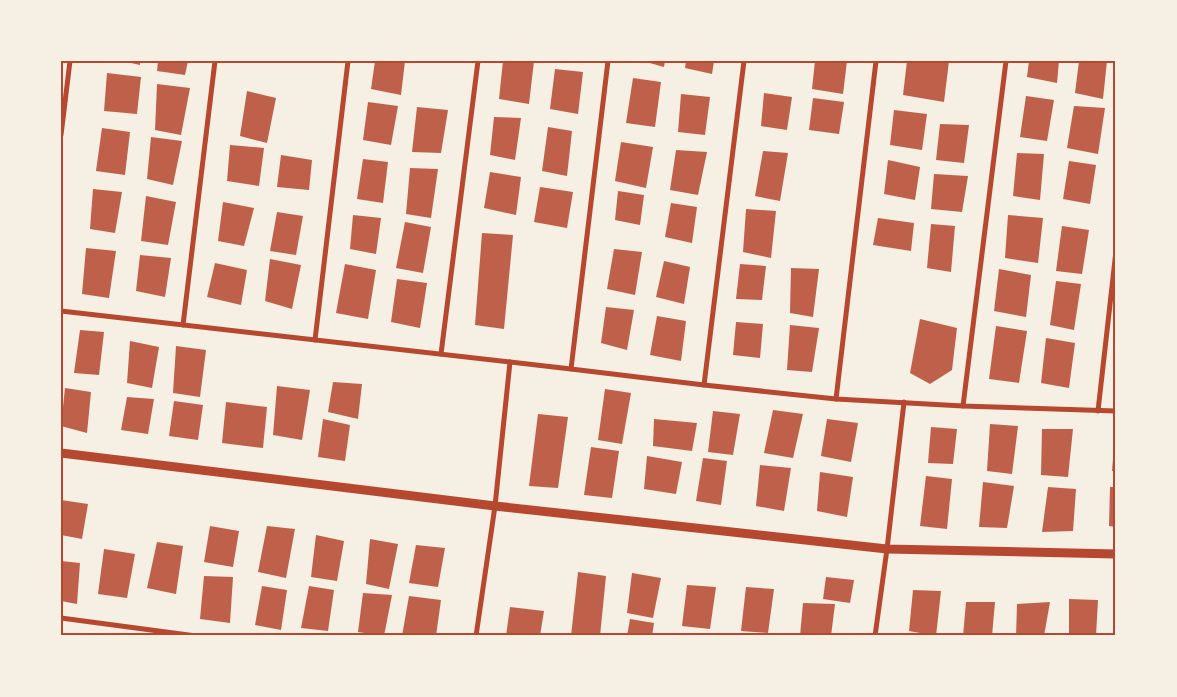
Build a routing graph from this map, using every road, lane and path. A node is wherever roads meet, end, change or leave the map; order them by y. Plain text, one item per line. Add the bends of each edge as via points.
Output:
1 (70, 61) edge
2 (215, 61) edge
3 (348, 61) edge
4 (478, 61) edge
5 (608, 61) edge
6 (744, 61) edge
7 (876, 61) edge
8 (1006, 61) edge
9 (61, 135) edge
10 (1116, 250) edge
11 (61, 311) edge
12 (183, 325) junction
13 (315, 340) junction
14 (441, 354) junction
15 (510, 362) junction
16 (571, 368) junction
17 (704, 385) junction
18 (836, 399) junction
19 (904, 402) junction
20 (963, 406) junction
21 (1098, 411) junction
22 (1116, 411) edge
23 (61, 453) edge
24 (495, 506) junction
25 (887, 549) junction
26 (1116, 554) edge
27 (61, 618) edge
28 (136, 628) junction
29 (135, 636) edge
30 (196, 636) edge
31 (476, 636) edge
32 (875, 636) edge

1 - 9 street
2 - 12 street
3 - 13 street
4 - 14 street
5 - 16 street
6 - 17 street
7 - 18 street
8 - 20 street
10 - 21 street
11 - 12 street
12 - 13 street
13 - 14 street
14 - 15 street
15 - 16 street
15 - 24 street
16 - 17 street
17 - 18 street
18 - 19 street
19 - 20 street
19 - 25 street
20 - 21 street
21 - 22 street
23 - 24 street
24 - 25 street
24 - 31 street
25 - 26 street
25 - 32 street
27 - 28 street
28 - 29 street
28 - 30 street

